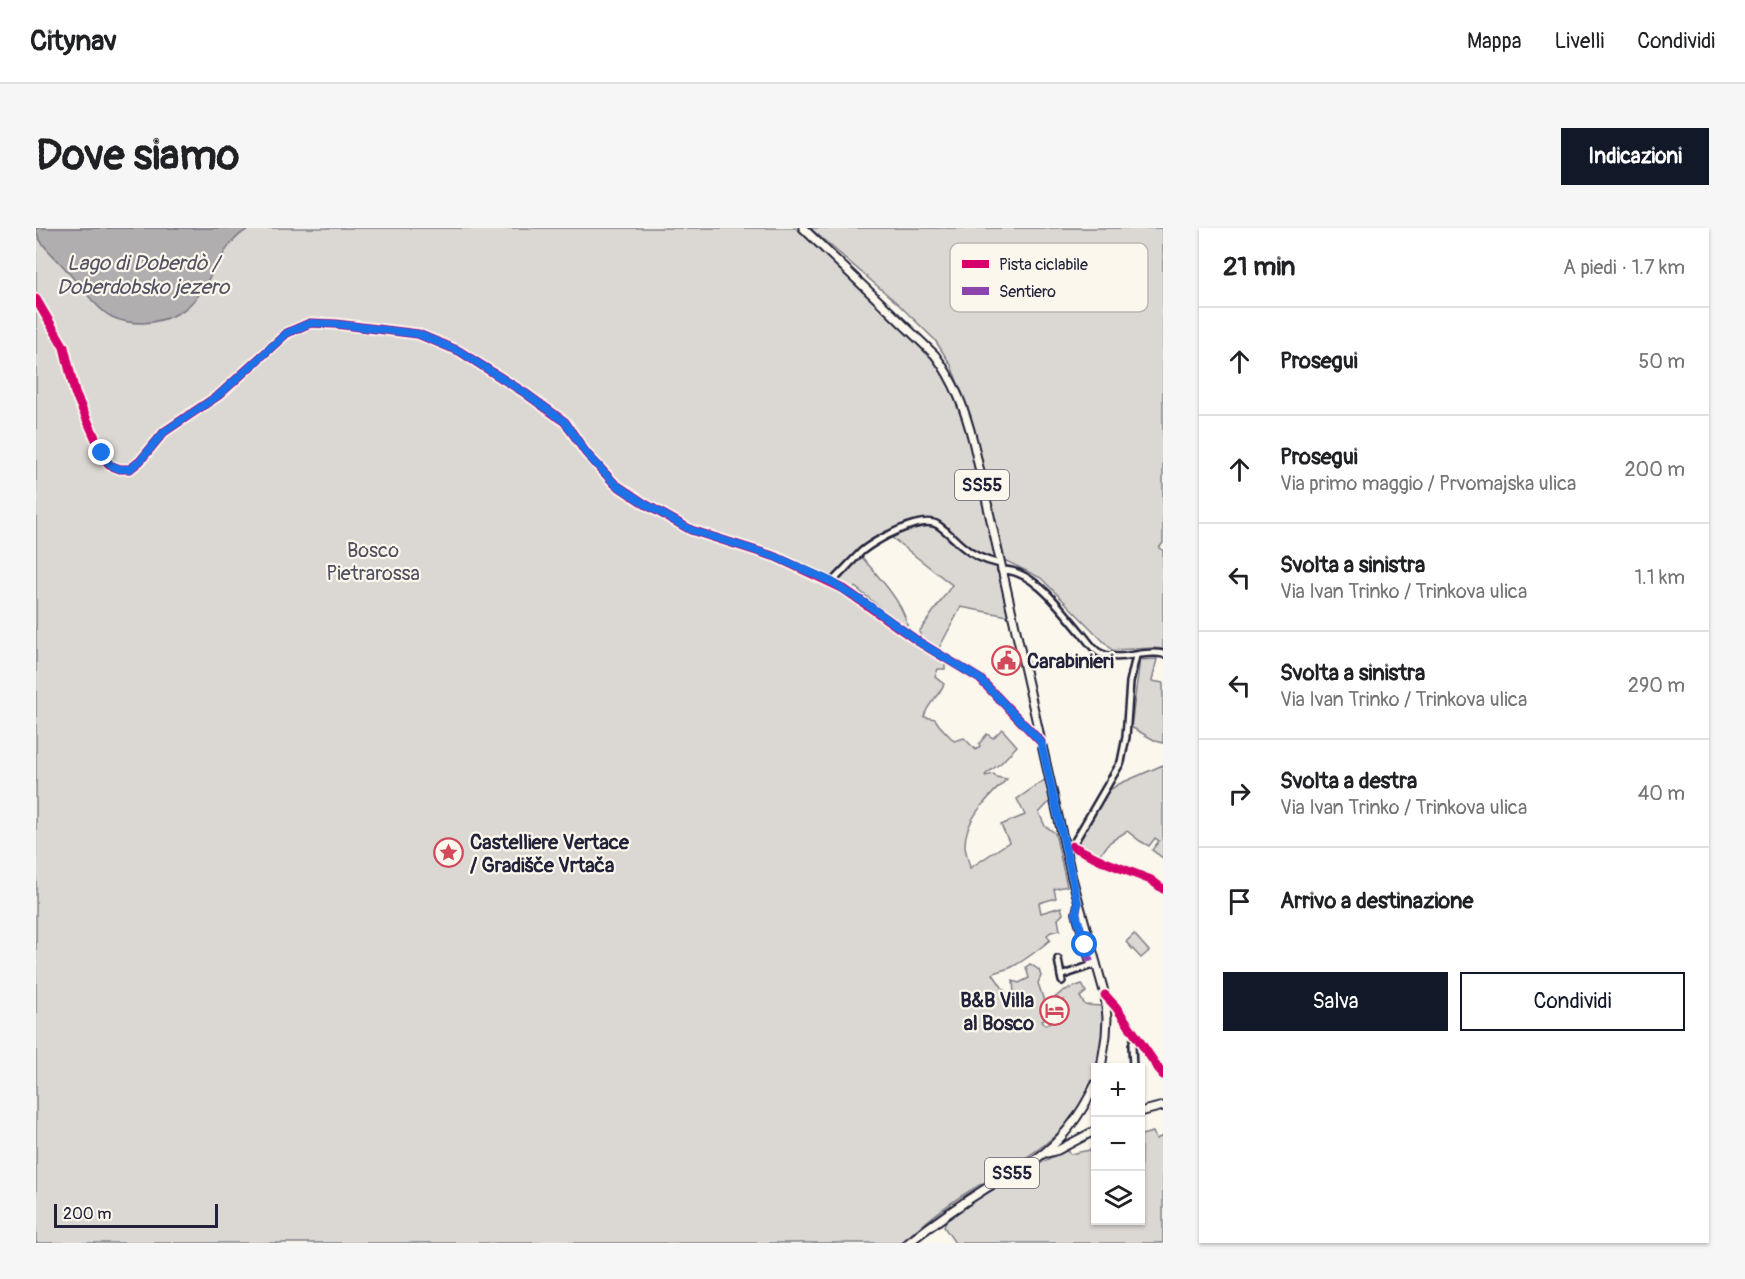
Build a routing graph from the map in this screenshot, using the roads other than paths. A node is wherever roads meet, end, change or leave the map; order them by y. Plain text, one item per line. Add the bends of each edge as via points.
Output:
1 (803, 228) edge
2 (36, 299) edge
3 (1001, 567) junction
4 (832, 582) junction
5 (1163, 654) edge
6 (1136, 656) junction
7 (1041, 742) junction
8 (1069, 848) junction
9 (1163, 889) edge
10 (1058, 959) dead end
11 (1094, 965) junction
12 (1105, 995) junction
13 (1135, 1035) junction
14 (1102, 1063) edge
15 (1133, 1063) edge
16 (1163, 1075) edge
17 (1091, 1093) edge
18 (1163, 1106) edge
19 (1145, 1111) edge
20 (1091, 1132) edge
21 (1045, 1153) junction
22 (909, 1243) edge

1 - 3 main road, SS55 via 945,369 962,401
2 - 4 street via 64,347 80,407 102,453 110,465 120,469 130,469 164,432 219,395 297,328 324,322 418,334 459,351 557,416 615,484 645,504 691,530 776,557
3 - 4 street via 969,552 937,524 927,522 898,530 872,544
3 - 6 street via 1035,582 1098,652 1112,657
3 - 7 main road, SS55
4 - 7 street via 980,679
5 - 6 street
6 - 8 street via 1121,762
7 - 8 main road, SS55
8 - 9 street via 1152,880
8 - 11 main road, SS55
10 - 11 street via 1062,979
11 - 12 main road, SS55
12 - 13 street
12 - 14 main road, SS55 via 1107,1018
13 - 15 street
13 - 16 street
17 - 21 main road, SS55 via 1076,1119
18 - 19 main road
20 - 21 main road
21 - 22 main road, SS55 via 961,1204

